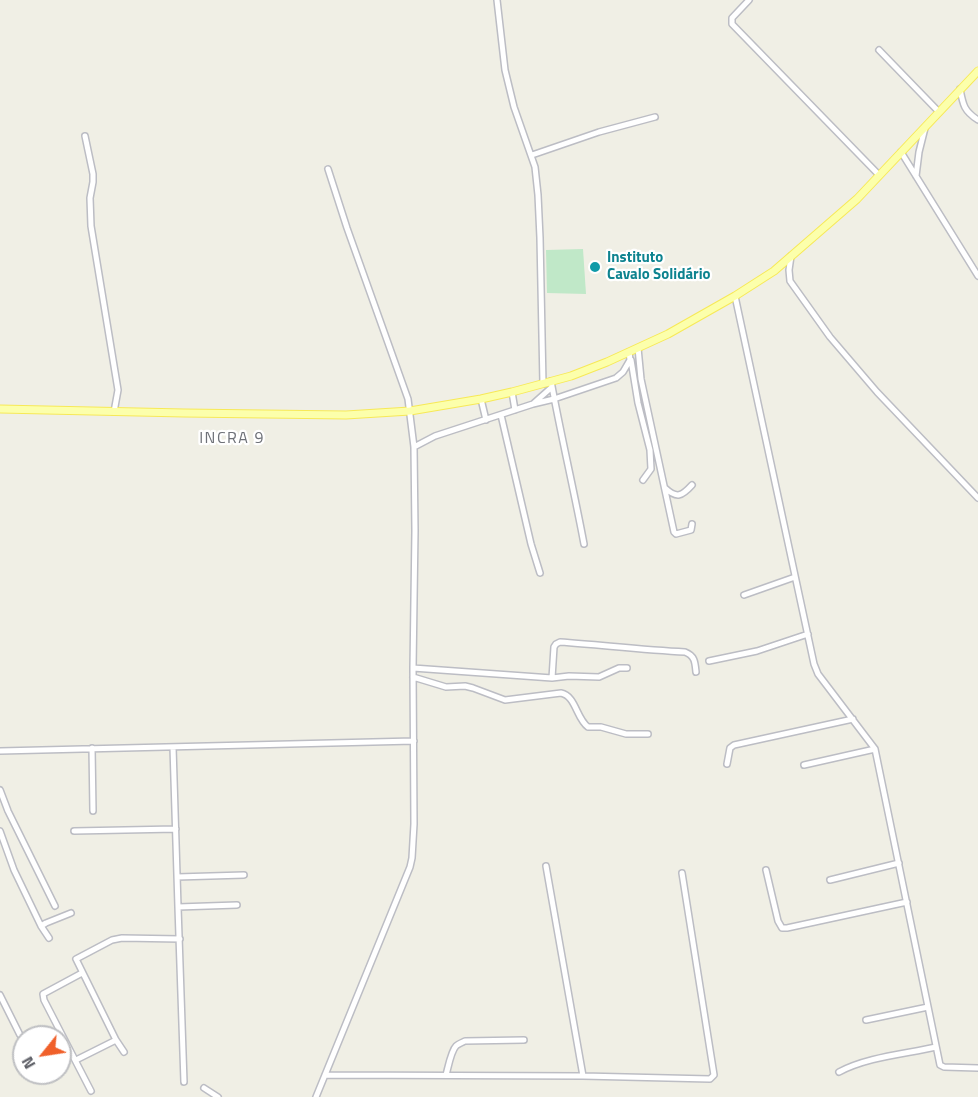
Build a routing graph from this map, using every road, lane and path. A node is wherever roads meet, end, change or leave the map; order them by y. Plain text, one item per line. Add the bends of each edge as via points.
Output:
1 (497, 0) edge
2 (749, 0) edge
3 (879, 50) dead end
4 (978, 71) edge
5 (960, 89) junction
6 (939, 112) junction
7 (655, 117) dead end
8 (978, 120) edge
9 (926, 126) junction
10 (85, 136) dead end
11 (901, 152) junction
12 (532, 155) junction
13 (328, 168) dead end
14 (879, 175) junction
15 (916, 176) junction
16 (791, 256) junction
17 (978, 276) edge
18 (735, 296) junction
19 (638, 348) junction
20 (630, 356) junction
21 (543, 384) junction
22 (552, 384) junction
23 (512, 392) junction
24 (481, 399) junction
25 (554, 399) junction
26 (533, 404) junction
27 (0, 409) edge
28 (515, 410) junction
29 (410, 411) junction
30 (114, 412) junction
31 (501, 415) junction
32 (486, 420) junction
33 (414, 447) junction
34 (643, 480) dead end
35 (692, 485) dead end
36 (664, 487) junction
37 (978, 498) edge
38 (692, 524) dead end
39 (584, 544) dead end
40 (540, 573) dead end
41 (795, 577) junction
42 (744, 595) dead end
43 (807, 634) junction
44 (709, 662) dead end
45 (413, 668) junction
46 (627, 668) dead end
47 (696, 672) dead end
48 (413, 677) junction
49 (552, 678) junction
50 (853, 718) junction
51 (648, 734) dead end
52 (414, 741) junction
53 (173, 747) junction
54 (92, 748) junction
55 (875, 749) junction
56 (0, 751) edge
57 (727, 764) dead end
58 (804, 765) dead end
59 (0, 790) edge
60 (93, 811) dead end
61 (176, 829) junction
62 (0, 831) edge
63 (74, 831) dead end
64 (899, 863) junction
65 (546, 866) dead end
66 (766, 870) dead end
67 (682, 873) dead end
68 (244, 875) dead end
69 (177, 877) junction
70 (830, 880) dead end
71 (907, 902) junction
72 (237, 905) dead end
73 (55, 906) dead end
74 (178, 907) junction
75 (71, 913) dead end
76 (42, 926) junction
77 (49, 938) dead end
78 (180, 939) junction
79 (82, 973) junction
80 (0, 994) edge
81 (928, 1007) junction
82 (866, 1020) dead end
83 (15, 1025) edge
84 (116, 1040) junction
85 (524, 1040) dead end
86 (936, 1047) junction
87 (124, 1052) dead end
88 (76, 1060) junction
89 (978, 1068) edge
90 (839, 1072) dead end
91 (325, 1075) junction
92 (446, 1075) junction
93 (583, 1076) junction
94 (184, 1082) dead end
95 (204, 1088) dead end
96 (91, 1090) dead end
97 (218, 1097) edge
98 (316, 1097) edge

1 - 12 street via 505,70
2 - 14 street via 732,18 732,24
3 - 6 street
4 - 5 main road
5 - 6 main road
5 - 8 street via 963,105
6 - 9 main road
7 - 12 street
9 - 11 main road
9 - 15 street
10 - 30 street via 93,174 92,236 118,390
11 - 14 main road
11 - 15 street
12 - 21 street via 538,195
13 - 29 street
14 - 16 main road
15 - 17 street
16 - 18 main road
16 - 37 street via 790,281 830,337
18 - 19 main road
18 - 41 street
19 - 20 main road
19 - 36 street
20 - 22 main road
20 - 25 street via 616,378
20 - 34 street via 650,450 651,469
21 - 22 main road
21 - 23 main road
22 - 25 street
22 - 26 street
23 - 24 main road
23 - 28 street
24 - 29 main road
24 - 32 street
25 - 26 street
25 - 39 street
26 - 28 street
27 - 30 main road
28 - 31 street
29 - 30 main road via 346,415
29 - 33 street
31 - 32 street
31 - 40 street
32 - 33 street
33 - 45 street
35 - 36 street via 679,495
36 - 38 street via 674,532 691,530
41 - 42 street
41 - 43 street
43 - 44 street
43 - 50 street via 816,670
45 - 48 street
45 - 49 street
46 - 49 street via 603,677
47 - 49 street via 695,660 685,652 560,642 554,647
48 - 51 street via 446,687 465,686 505,700 567,694 588,727
48 - 52 street
50 - 55 street
50 - 57 street via 734,745
52 - 53 street
52 - 91 street via 410,867
53 - 54 street
53 - 61 street
54 - 56 street
54 - 60 street
55 - 58 street
55 - 64 street
59 - 73 street
61 - 63 street
61 - 69 street
62 - 76 street
64 - 70 street
64 - 71 street
65 - 93 street
66 - 71 street via 782,928
67 - 93 street via 714,1075 707,1080
68 - 69 street
69 - 74 street
71 - 81 street
72 - 74 street
74 - 78 street
75 - 76 street
76 - 77 street
78 - 79 street via 112,940 78,958
78 - 94 street
79 - 84 street
79 - 88 street via 43,994
80 - 83 street
81 - 82 street
81 - 86 street
84 - 87 street
84 - 88 street
85 - 92 street via 465,1041 453,1051
86 - 89 street via 941,1066
86 - 90 street via 850,1066
88 - 96 street
91 - 92 street
91 - 98 street
92 - 93 street
95 - 97 street

